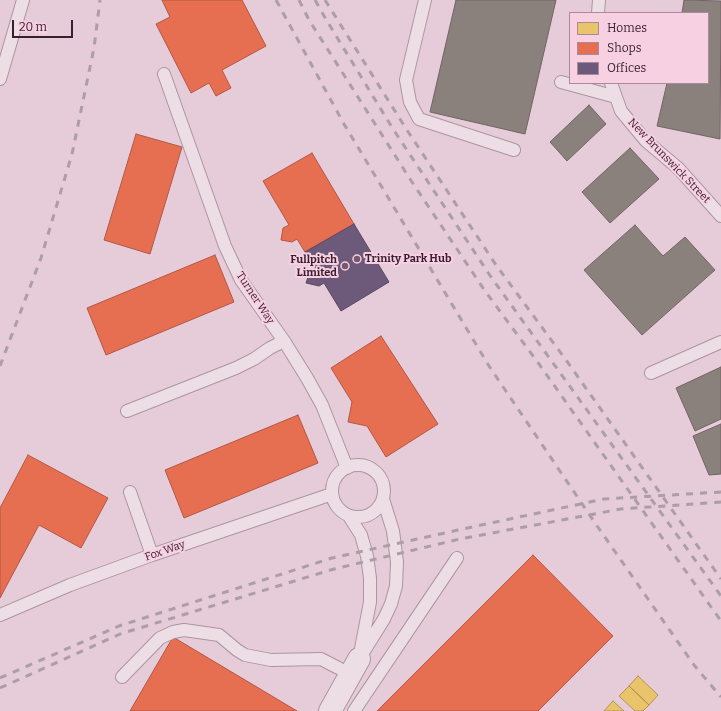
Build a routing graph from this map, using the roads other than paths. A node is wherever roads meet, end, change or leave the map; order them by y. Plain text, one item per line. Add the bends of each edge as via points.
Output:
1 (23, 0) edge
2 (425, 0) edge
3 (598, 0) edge
4 (598, 12) edge
5 (164, 74) dead end
6 (0, 79) edge
7 (561, 82) dead end
8 (611, 84) edge
9 (616, 97) junction
10 (514, 150) dead end
11 (721, 216) edge
12 (284, 341) junction
13 (721, 342) edge
14 (651, 373) dead end
15 (126, 411) dead end
16 (347, 468) junction
17 (130, 492) dead end
18 (332, 494) junction
19 (383, 499) junction
20 (349, 516) junction
21 (152, 555) junction
22 (457, 558) dead end
23 (0, 615) edge
24 (354, 667) junction
25 (122, 677) dead end
26 (339, 706) edge
27 (354, 711) edge

1 - 6 lane
2 - 10 lane via 406,80 410,102 419,119
3 - 4 lane
5 - 12 lane, Turner Way via 224,242 241,280
7 - 9 lane
8 - 9 lane, New Brunswick Street
9 - 11 lane, New Brunswick Street via 620,111 646,141 678,168
12 - 15 lane via 236,368
12 - 16 lane, Turner Way via 322,404
13 - 14 lane
16 - 18 lane via 335,478
16 - 19 lane via 363,466 378,474 384,490
17 - 21 lane
18 - 20 lane via 337,507
18 - 21 lane, Fox Way
19 - 20 lane via 379,506 366,516
19 - 24 lane via 393,531 397,562 396,586 384,619
20 - 24 lane via 361,535 370,578 370,602
21 - 23 lane, Fox Way via 70,585
22 - 27 lane
24 - 25 lane via 321,659 272,660 245,655 219,635 184,630 160,638
24 - 26 street

